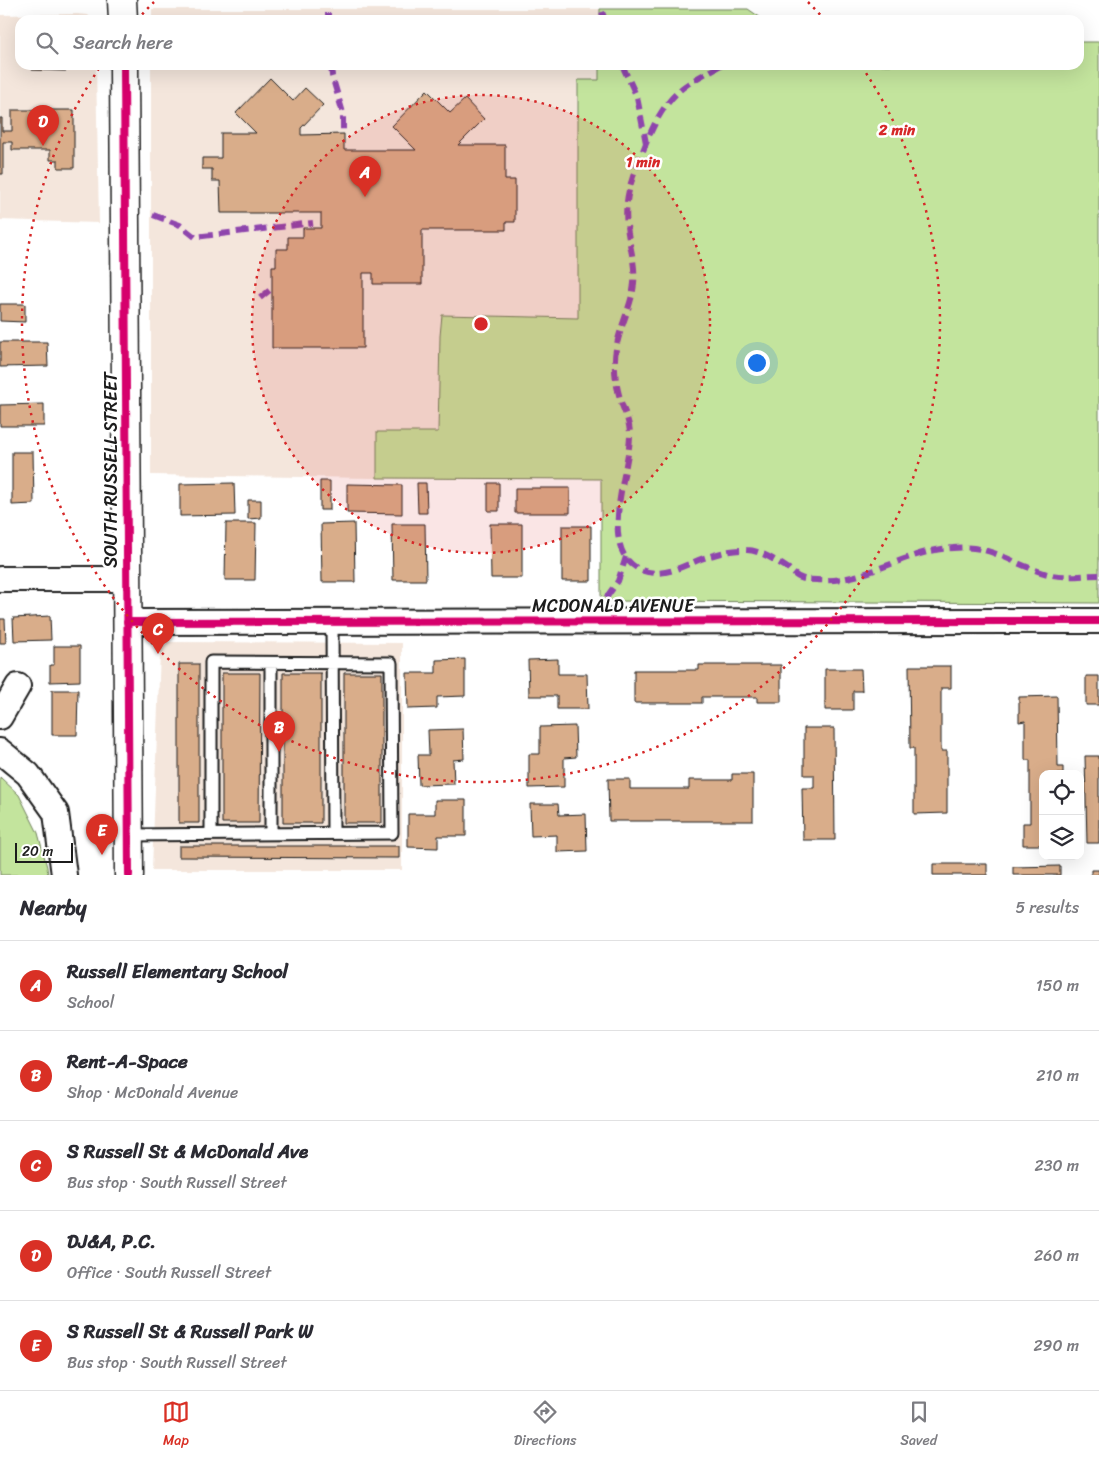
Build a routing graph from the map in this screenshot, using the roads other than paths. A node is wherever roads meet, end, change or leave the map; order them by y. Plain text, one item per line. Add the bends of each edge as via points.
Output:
1 (122, 0) edge
2 (123, 15) edge
3 (124, 70) edge
4 (126, 578) junction
5 (0, 579) edge
6 (332, 621) junction
7 (1099, 621) edge
8 (127, 622) junction
9 (271, 663) junction
10 (332, 663) junction
11 (18, 686) dead end
12 (0, 717) edge
13 (0, 751) edge
14 (333, 833) junction
15 (211, 834) junction
16 (271, 834) junction
17 (128, 835) junction
18 (64, 875) edge
19 (129, 875) edge

1 - 2 main road
3 - 4 main road, SOUTH RUSSELL STREET
4 - 5 street
4 - 8 main road, SOUTH RUSSELL STREET
6 - 7 street, MCDONALD AVENUE
6 - 8 street, MCDONALD AVENUE
6 - 10 lane
8 - 17 main road, SOUTH RUSSELL STREET
9 - 10 lane
9 - 15 lane via 211,662
9 - 16 lane
10 - 14 lane
10 - 14 lane via 391,663 392,773 392,833
11 - 12 street
13 - 18 street via 28,774 56,813
14 - 16 lane
15 - 16 lane
15 - 17 lane
17 - 19 main road, SOUTH RUSSELL STREET

